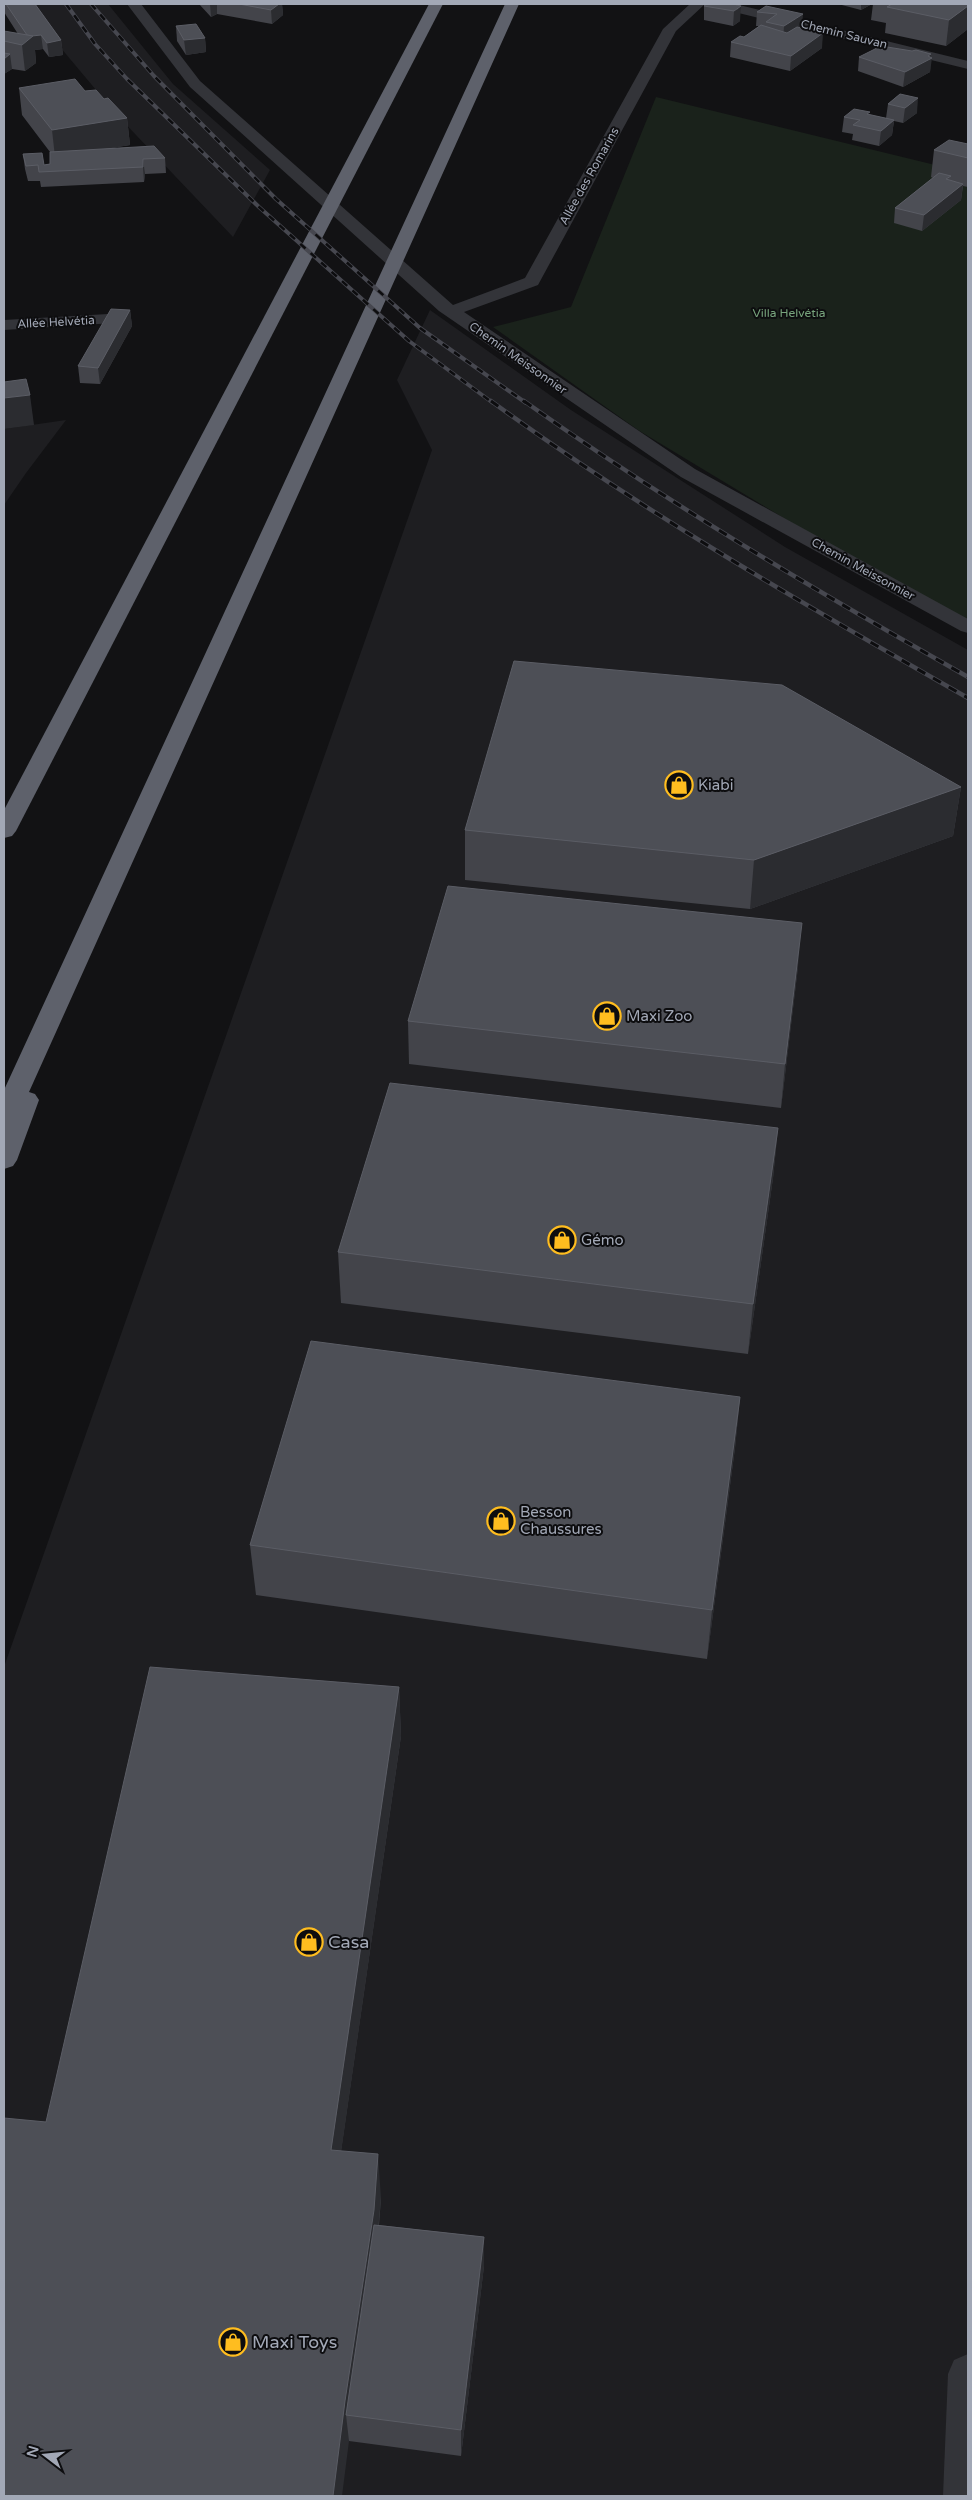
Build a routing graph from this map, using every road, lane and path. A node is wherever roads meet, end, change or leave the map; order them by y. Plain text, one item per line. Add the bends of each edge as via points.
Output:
1 (134, 4) edge
2 (436, 4) edge
3 (512, 4) edge
4 (698, 4) edge
5 (719, 4) edge
6 (968, 64) edge
7 (452, 312) junction
8 (108, 319) edge
9 (4, 325) edge
10 (968, 627) edge
11 (4, 832) edge
12 (83, 944) junction
13 (4, 1118) edge
14 (4, 1160) edge
15 (968, 2374) edge
16 (964, 2496) edge

1 - 7 street, Chemin Meissonnier via 195,84
2 - 11 highway
3 - 12 highway
4 - 7 street, Allée des Romarins via 670,29 532,280
5 - 6 street, Chemin Sauvan
7 - 10 street, Chemin Meissonnier via 688,473
8 - 9 street, Allée Helvétia
12 - 13 highway
12 - 14 highway
15 - 16 street

